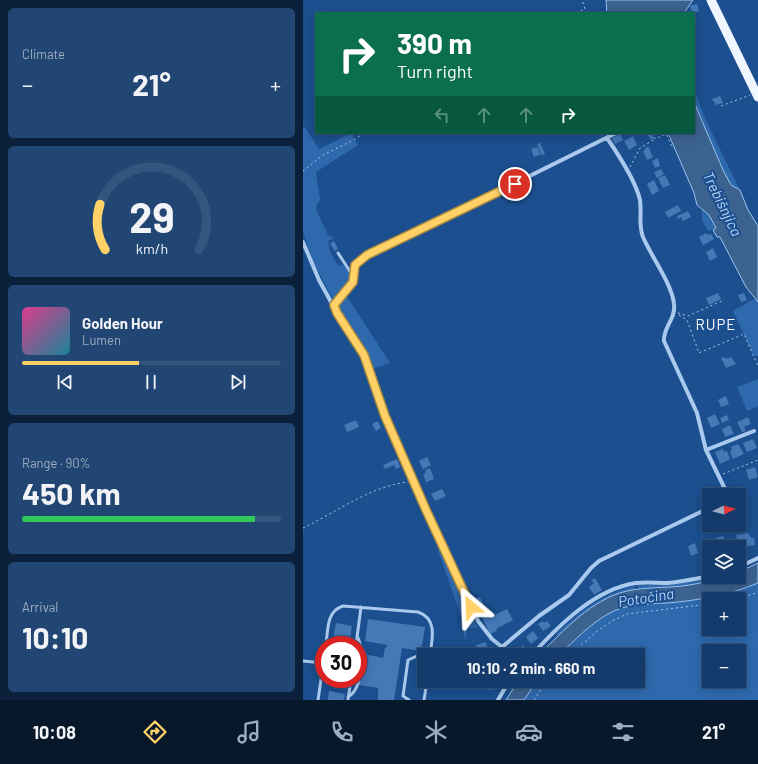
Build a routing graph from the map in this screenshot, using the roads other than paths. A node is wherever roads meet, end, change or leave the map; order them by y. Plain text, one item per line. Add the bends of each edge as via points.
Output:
1 (711, 0) edge
2 (757, 95) edge
3 (614, 134) edge
4 (607, 138) junction
5 (303, 242) edge
6 (338, 253) dead end
7 (353, 282) junction
8 (334, 305) junction
9 (753, 431) dead end
10 (706, 450) junction
11 (725, 488) edge
12 (702, 511) edge
13 (758, 558) edge
14 (746, 564) edge
15 (702, 577) edge
16 (361, 607) junction
17 (327, 636) edge
18 (357, 636) edge
19 (502, 647) joint
20 (430, 648) edge
21 (539, 648) edge
22 (417, 656) edge
23 (303, 661) edge
24 (315, 662) edge
25 (320, 688) edge
26 (350, 688) edge
27 (357, 688) edge
28 (426, 688) edge
29 (505, 688) edge
30 (348, 699) edge
31 (318, 700) edge
32 (409, 700) edge
33 (424, 700) edge
34 (498, 700) edge

1 - 2 main road
3 - 4 street
4 - 7 street via 367,255 355,265
4 - 10 street via 640,201 641,230 673,298 674,312 665,329 664,341 697,413
5 - 8 street via 319,280
6 - 7 lane via 351,273
7 - 8 street
8 - 19 street via 364,355 382,408 413,482 478,621 492,640
9 - 10 street
10 - 11 street
12 - 19 street via 599,561 569,594
13 - 14 street
15 - 21 street via 668,583 636,583 615,588 587,604
16 - 17 lane via 343,606 333,612
16 - 18 lane
16 - 20 lane via 423,614 431,622 433,629
22 - 32 lane via 408,660 403,696
23 - 24 lane
25 - 31 lane
26 - 30 lane
27 - 30 lane
28 - 33 lane
29 - 34 street

